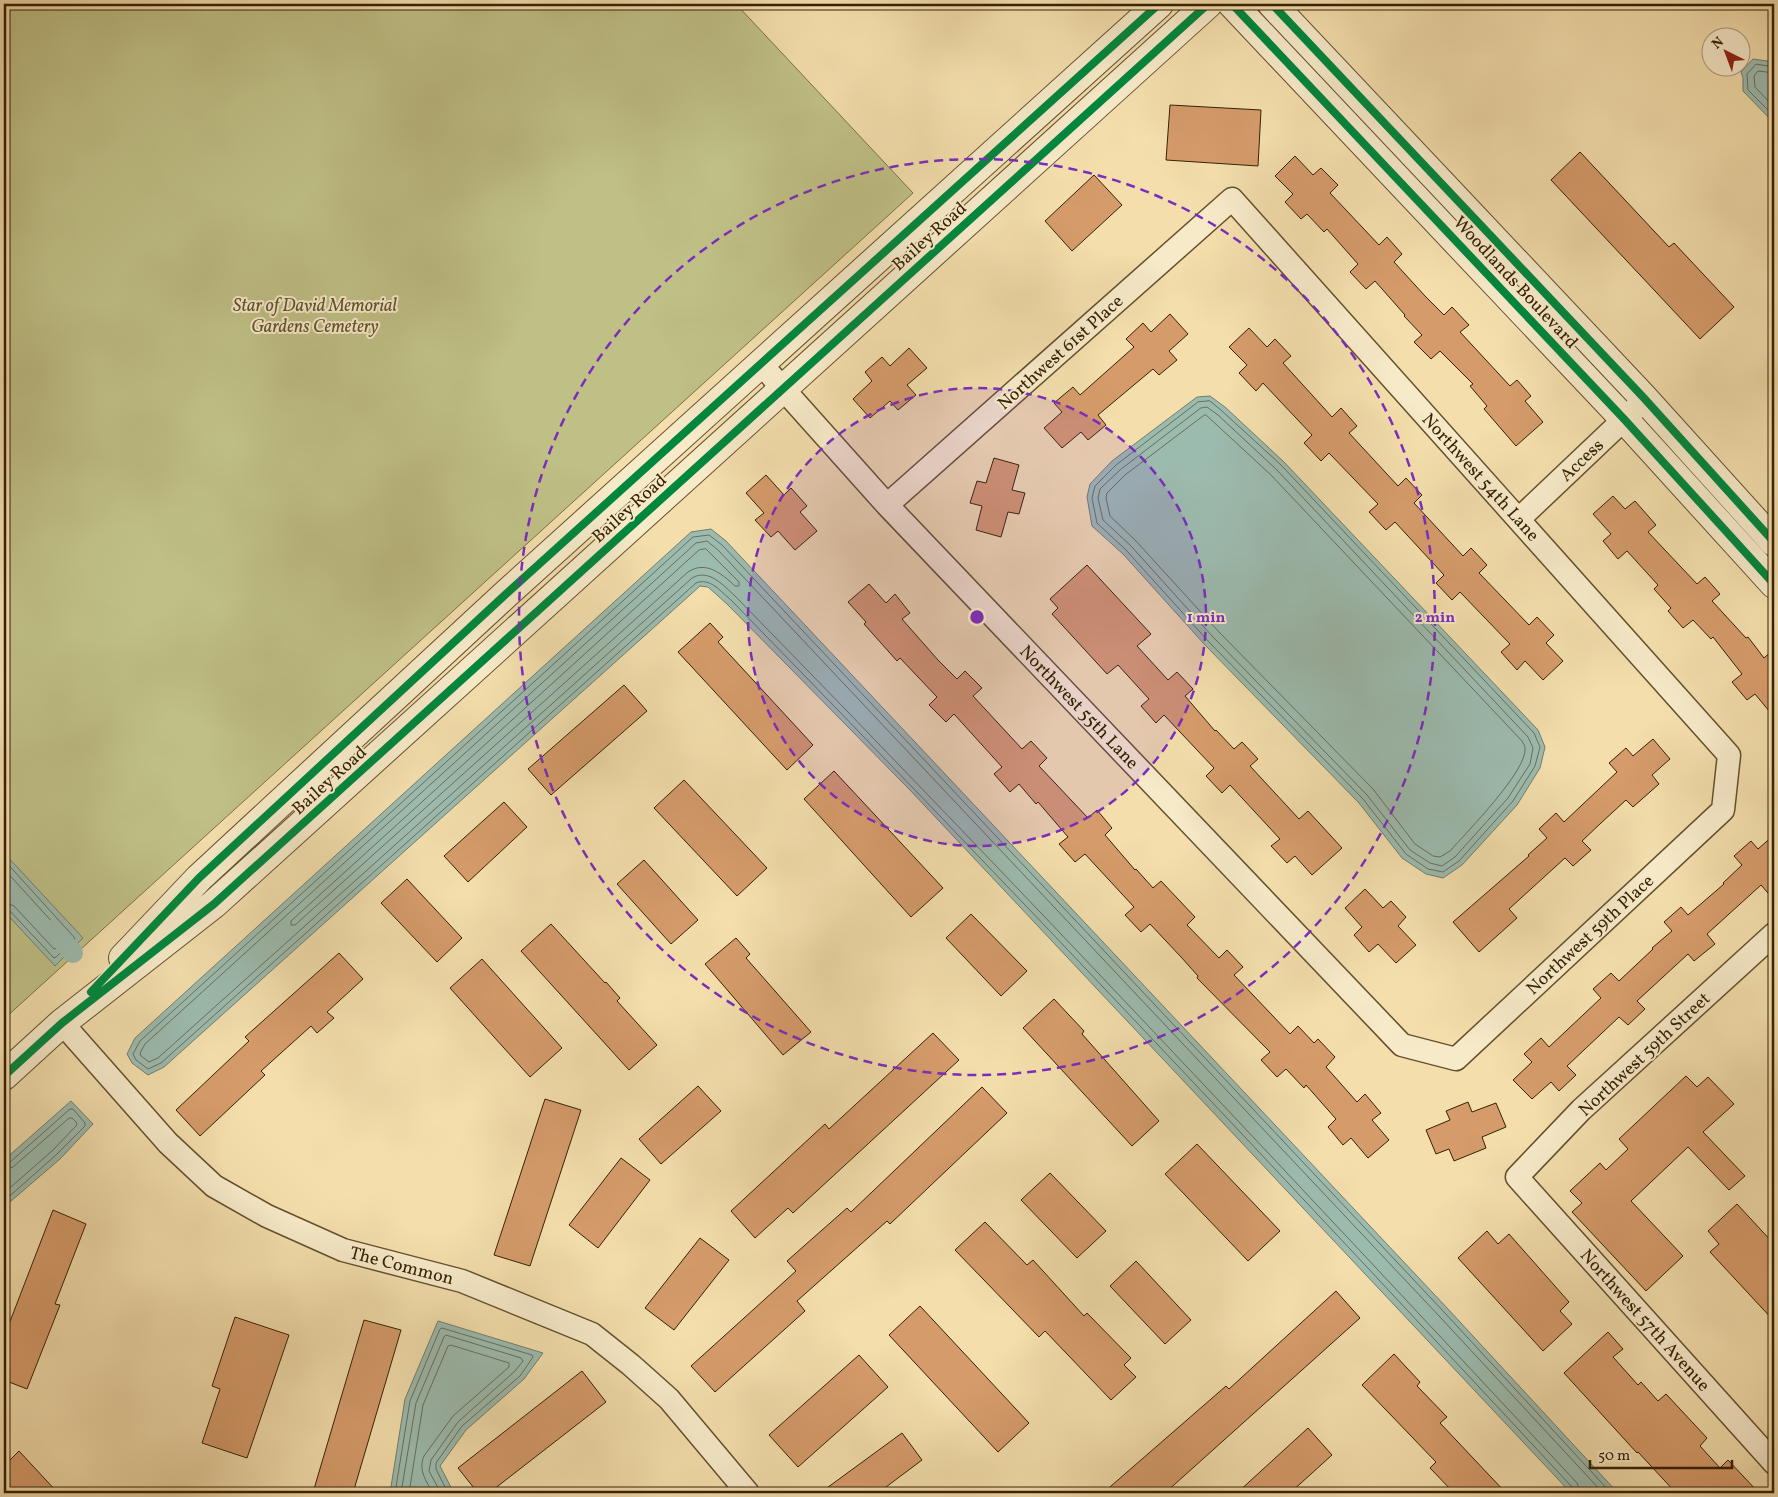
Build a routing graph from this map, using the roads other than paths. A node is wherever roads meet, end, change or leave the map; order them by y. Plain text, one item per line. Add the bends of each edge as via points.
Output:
1 (1159, 4) edge
2 (1208, 4) edge
3 (1232, 4) edge
4 (1272, 4) edge
5 (1232, 199) joint
6 (761, 364) junction
7 (783, 388) junction
8 (1645, 400) junction
9 (1624, 419) junction
10 (887, 505) junction
11 (1519, 519) junction
12 (1774, 542) edge
13 (1774, 584) edge
14 (1729, 755) joint
15 (1774, 934) edge
16 (62, 1023) junction
17 (1402, 1045) joint
18 (4, 1076) edge
19 (1517, 1178) joint
20 (1774, 1463) edge
21 (748, 1493) edge

1 - 6 street, Bailey Road
2 - 7 street, Bailey Road
3 - 9 street, Woodlands Boulevard
4 - 8 street, Woodlands Boulevard
5 - 10 street, Northwest 61st Place
5 - 11 street, Northwest 54th Lane
6 - 7 street, Northwest 55th Lane
6 - 16 street, Bailey Road via 198,878
7 - 10 street, Northwest 55th Lane
7 - 16 street, Bailey Road via 214,904
8 - 9 street, Access
8 - 12 street, Woodlands Boulevard
9 - 11 street, Access
9 - 13 street, Woodlands Boulevard
10 - 17 street, Northwest 55th Lane
11 - 14 street, Northwest 54th Lane
14 - 17 street, Northwest 59th Place via 1723,810 1456,1059
15 - 19 street, Northwest 59th Street via 1581,1110
16 - 18 street, Bailey Road
16 - 21 street, The Common via 168,1143 214,1186 267,1216 343,1250 462,1282 592,1334 670,1399
19 - 20 street, Northwest 57th Avenue

